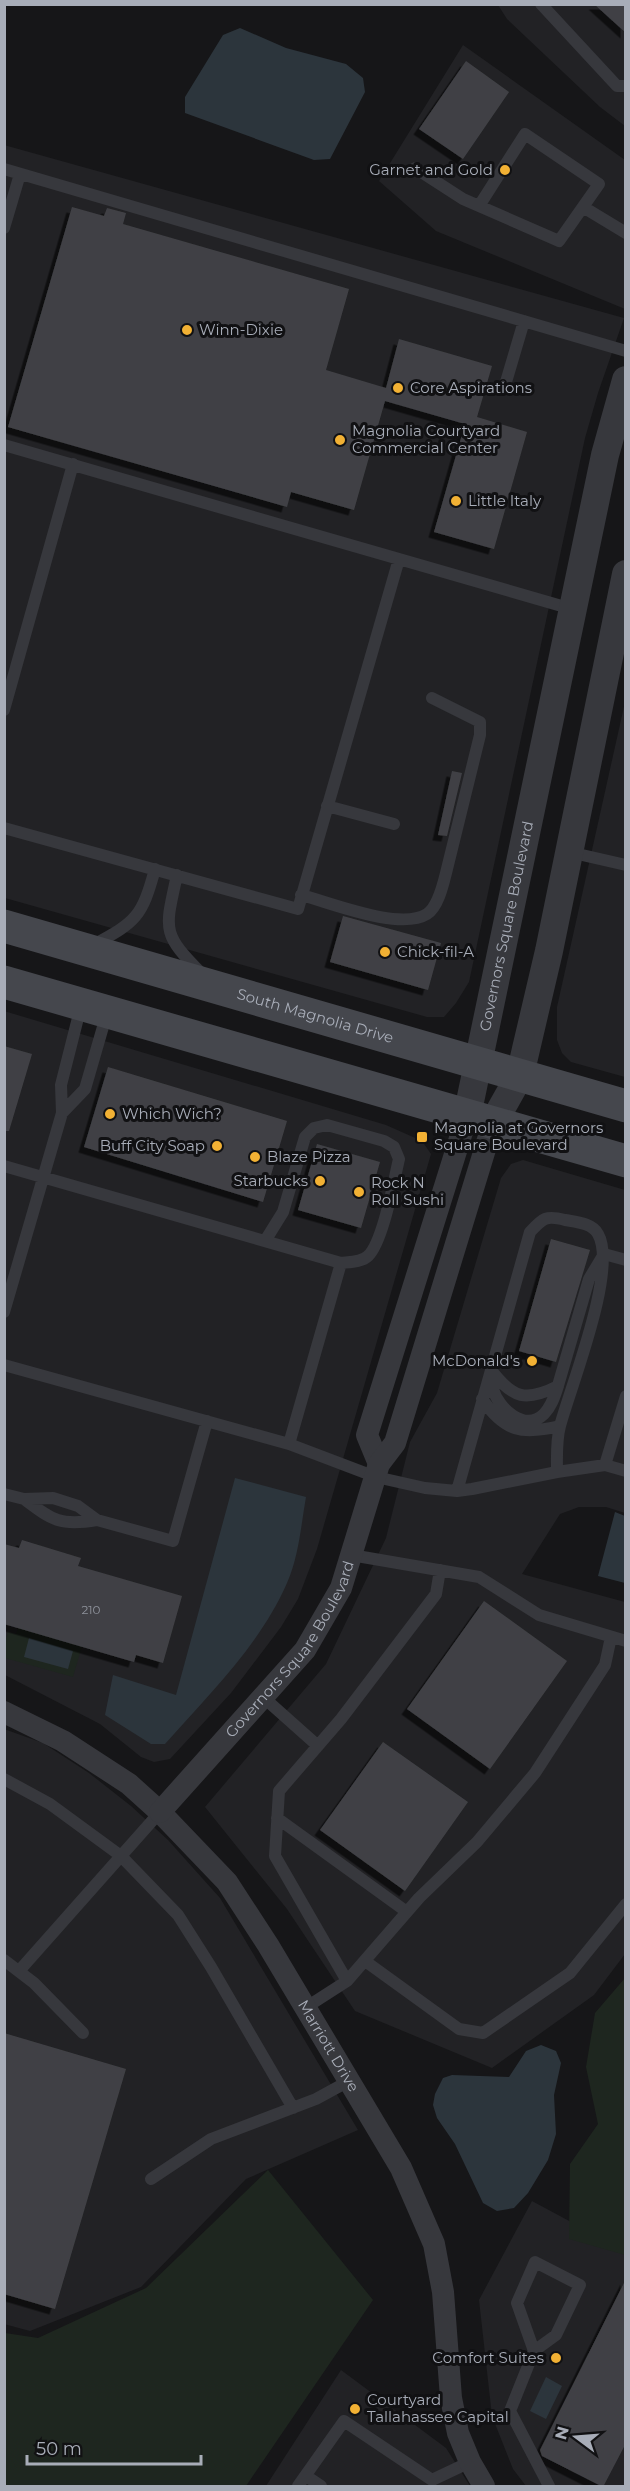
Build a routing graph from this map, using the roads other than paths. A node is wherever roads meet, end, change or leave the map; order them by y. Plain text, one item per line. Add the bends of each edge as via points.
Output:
1 (541, 4) edge
2 (626, 86) edge
3 (415, 168) dead end
4 (4, 169) edge
5 (20, 174) junction
6 (479, 206) junction
7 (583, 207) junction
8 (4, 228) edge
9 (626, 233) edge
10 (524, 321) junction
11 (626, 351) edge
12 (626, 380) edge
13 (506, 382) dead end
14 (4, 445) edge
15 (73, 464) junction
16 (399, 559) junction
17 (626, 574) edge
18 (572, 609) junction
19 (621, 622) edge
20 (9, 679) edge
21 (432, 698) dead end
22 (4, 710) edge
23 (327, 806) junction
24 (394, 824) dead end
25 (4, 828) edge
26 (569, 852) junction
27 (626, 865) edge
28 (155, 869) junction
29 (177, 876) junction
30 (302, 895) junction
31 (4, 926) edge
32 (85, 949) junction
33 (4, 982) edge
34 (216, 987) junction
35 (95, 1009) junction
36 (476, 1064) junction
37 (520, 1075) junction
38 (626, 1106) edge
39 (62, 1113) junction
40 (480, 1119) junction
41 (626, 1161) edge
42 (4, 1166) edge
43 (43, 1178) junction
44 (265, 1241) junction
45 (604, 1254) junction
46 (626, 1260) edge
47 (341, 1263) junction
48 (4, 1312) edge
49 (4, 1365) edge
50 (491, 1369) junction
51 (558, 1386) junction
52 (482, 1399) junction
53 (625, 1402) edge
54 (207, 1422) junction
55 (560, 1426) junction
56 (290, 1444) junction
57 (605, 1465) junction
58 (377, 1470) junction
59 (626, 1471) edge
60 (557, 1472) junction
61 (458, 1491) junction
62 (4, 1494) edge
63 (24, 1499) junction
64 (97, 1520) junction
65 (351, 1555) junction
66 (440, 1570) junction
67 (611, 1637) junction
68 (626, 1641) edge
69 (263, 1697) junction
70 (4, 1712) edge
71 (318, 1746) junction
72 (4, 1779) edge
73 (160, 1812) junction
74 (277, 1818) junction
75 (121, 1857) junction
76 (626, 1904) edge
77 (407, 1912) junction
78 (4, 1960) edge
79 (364, 1962) junction
80 (19, 1971) junction
81 (347, 1981) junction
82 (305, 2008) junction
83 (83, 2033) dead end
84 (349, 2081) junction
85 (292, 2108) junction
86 (151, 2179) dead end
87 (534, 2351) junction
88 (470, 2462) junction
89 (302, 2481) edge
90 (321, 2487) edge
91 (484, 2487) edge
92 (549, 2487) edge

1 - 2 lane via 617,86
3 - 6 lane
4 - 5 lane
5 - 8 lane
5 - 10 lane
6 - 7 lane via 559,241
6 - 7 lane via 525,134 599,184
7 - 9 lane
10 - 11 lane
10 - 13 lane
12 - 18 street, Governors Square Boulevard via 605,455
14 - 15 lane
15 - 16 lane
15 - 20 lane
16 - 18 lane
16 - 23 lane
17 - 19 street, Governors Square Boulevard
18 - 19 street
18 - 36 street, Governors Square Boulevard
19 - 26 street, Governors Square Boulevard
20 - 22 lane
21 - 30 lane via 480,722 480,735 441,893 429,913 412,920 391,920
23 - 24 lane
23 - 30 lane
25 - 28 lane
26 - 27 lane
26 - 37 street, Governors Square Boulevard
28 - 29 lane
28 - 32 lane via 138,916 125,928
29 - 30 lane via 298,909
29 - 34 lane via 168,931 176,948
31 - 32 main road, South Magnolia Drive
32 - 34 main road, South Magnolia Drive
33 - 35 main road
34 - 36 main road, South Magnolia Drive
35 - 39 lane via 61,1085
35 - 39 lane via 85,1089
35 - 40 main road
36 - 37 main road, South Magnolia Drive
36 - 40 street, Governors Square Boulevard
37 - 38 main road, South Magnolia Drive
37 - 40 street, Governors Square Boulevard
39 - 43 lane
40 - 41 main road
40 - 58 street, Governors Square Boulevard via 368,1435
42 - 43 lane
43 - 44 lane
43 - 48 lane
44 - 47 lane
44 - 47 lane via 283,1212 305,1137 314,1128 327,1125 384,1141 394,1147 399,1159 378,1239 368,1256
45 - 46 lane
45 - 50 lane via 598,1233 587,1225 551,1216 541,1220 530,1232
45 - 51 lane via 589,1279
45 - 55 lane via 603,1281
47 - 56 lane
49 - 54 lane
50 - 51 lane via 502,1385 519,1395 543,1394
50 - 51 lane via 493,1390 506,1410 522,1420 542,1417
50 - 52 lane
52 - 55 lane via 495,1417 515,1430 538,1431
52 - 61 lane
53 - 57 lane
54 - 56 lane
54 - 64 lane via 173,1541
55 - 60 lane
56 - 58 lane
57 - 59 lane
57 - 60 lane
58 - 61 lane via 425,1488
58 - 65 street, Governors Square Boulevard
60 - 61 lane
62 - 63 lane
63 - 64 lane via 52,1498 78,1506
63 - 64 lane via 46,1516 72,1524
65 - 66 lane
65 - 69 street, Governors Square Boulevard via 341,1588 305,1650
66 - 67 lane via 479,1577 539,1615
66 - 71 lane via 435,1594
67 - 68 lane
67 - 77 lane via 605,1665 534,1773 477,1842
69 - 71 lane
69 - 73 street, Governors Square Boulevard
70 - 73 street, Marriott Drive via 63,1741 129,1784
71 - 74 lane via 279,1791
72 - 75 lane via 50,1804
73 - 75 lane
73 - 82 street, Marriott Drive via 227,1882
74 - 77 lane
74 - 81 lane via 275,1856
75 - 80 lane
75 - 85 lane via 178,1915
76 - 79 lane via 570,1973 483,2033 459,2029
77 - 79 lane
78 - 80 lane
79 - 81 lane
80 - 83 lane
81 - 82 lane
82 - 84 street, Marriott Drive
84 - 85 lane
84 - 88 street, Marriott Drive via 401,2168 434,2244 443,2292 452,2398 458,2433
85 - 86 lane via 211,2139
87 - 87 lane via 517,2303 535,2262 580,2285 556,2335
87 - 92 lane via 510,2411
88 - 89 lane via 432,2480 344,2421
88 - 91 street, Marriott Drive
89 - 90 lane

